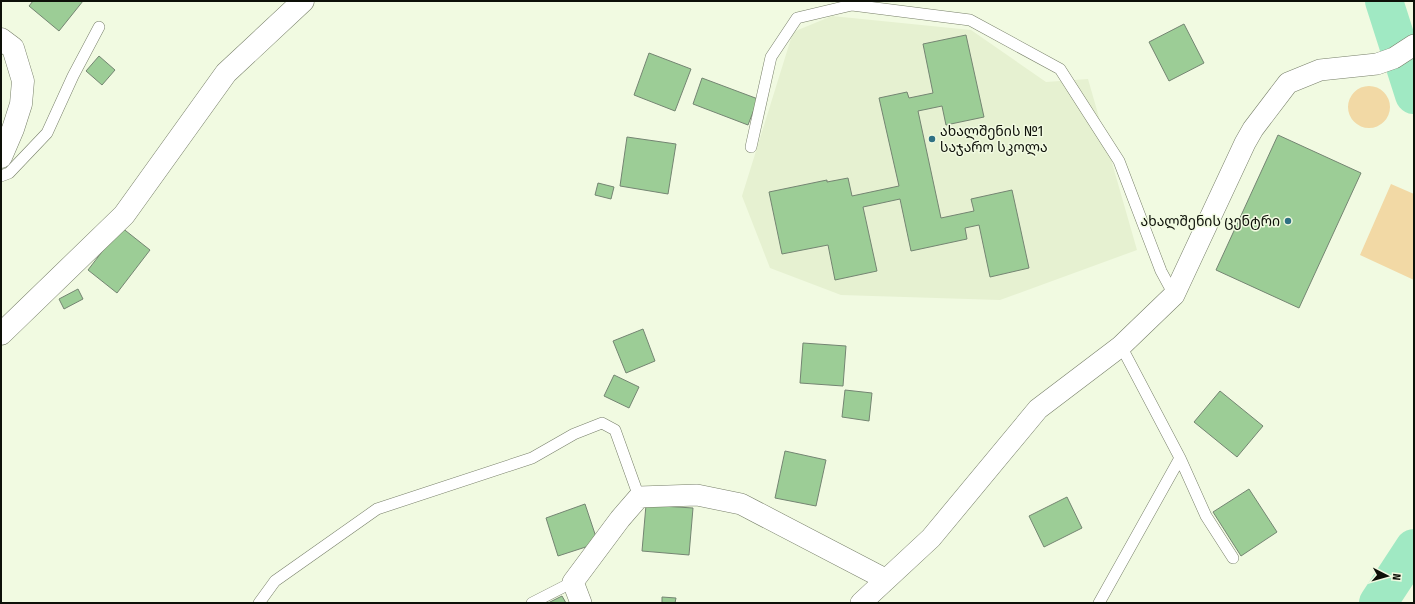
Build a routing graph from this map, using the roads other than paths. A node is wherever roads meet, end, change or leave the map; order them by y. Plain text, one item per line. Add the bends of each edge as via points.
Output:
1 (303, 1) edge
2 (99, 27) dead end
3 (1, 39) edge
4 (1414, 45) edge
5 (751, 147) dead end
6 (1, 157) edge
7 (1, 176) edge
8 (1174, 295) junction
9 (1, 334) edge
10 (1121, 346) junction
11 (1180, 458) junction
12 (639, 497) junction
13 (1233, 558) dead end
14 (885, 579) junction
15 (572, 582) junction
16 (259, 603) edge
17 (532, 603) edge
18 (582, 603) edge
19 (861, 603) edge
20 (1099, 603) edge

1 - 9 street via 226,73 124,215
2 - 7 lane via 47,132 9,173
3 - 6 street via 13,48 23,81 21,104
4 - 8 street via 1394,58 1377,64 1320,70 1288,83 1245,143
5 - 8 lane via 771,57 797,18 852,5 970,20 1060,69 1119,161 1161,271
8 - 10 street
10 - 11 lane
10 - 14 street via 1038,409 931,538
11 - 13 lane via 1206,516
11 - 20 lane
12 - 14 street via 697,495 741,504
12 - 15 street
12 - 16 lane via 615,430 602,423 574,434 532,458 377,509 275,581
14 - 19 street
15 - 17 lane
15 - 18 street

